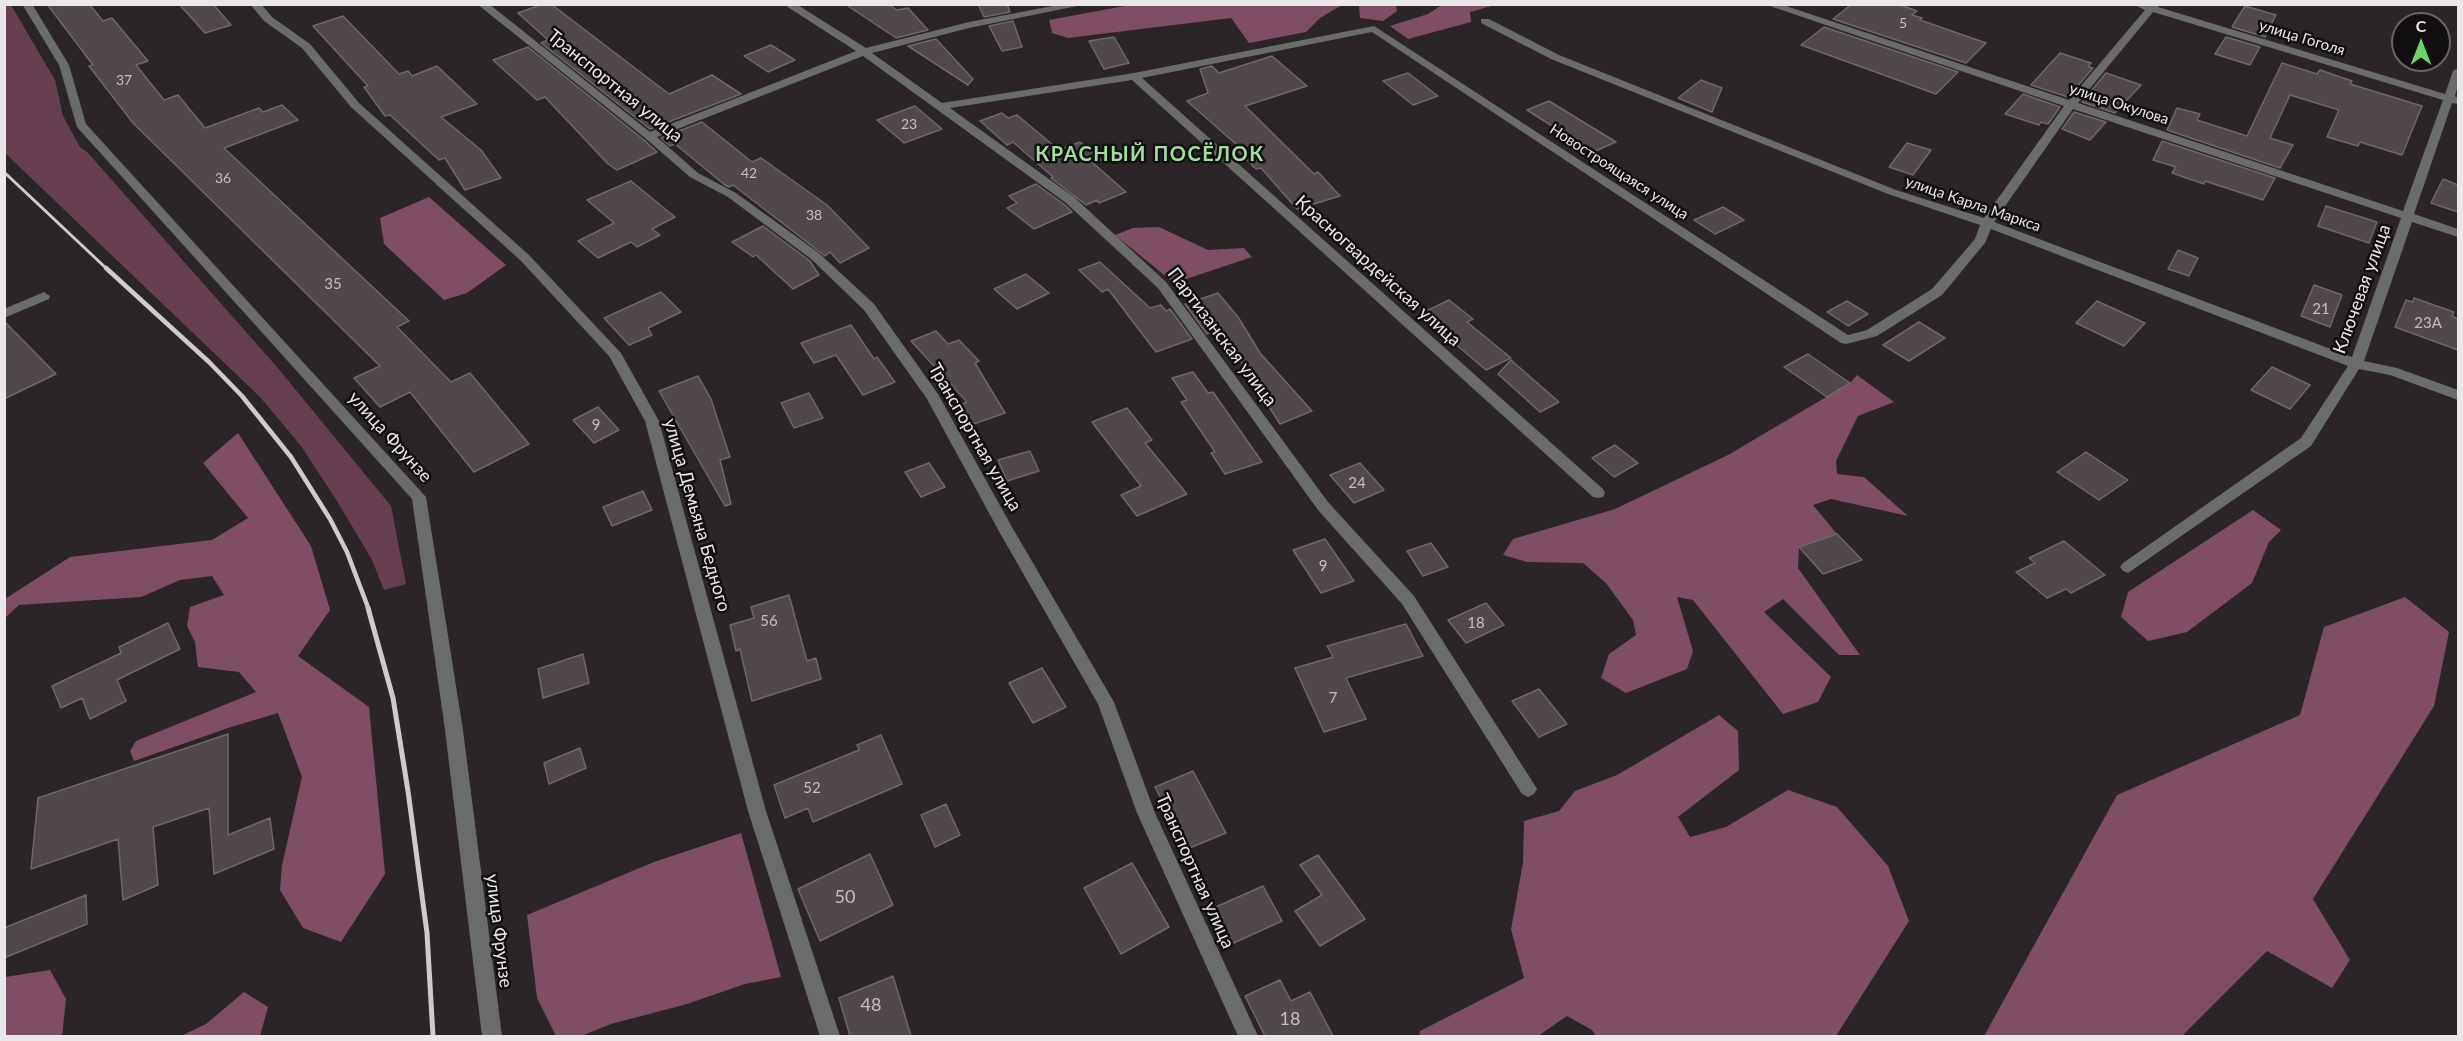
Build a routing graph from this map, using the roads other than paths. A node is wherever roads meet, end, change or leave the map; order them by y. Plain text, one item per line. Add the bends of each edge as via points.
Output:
1 (27, 4) edge
2 (255, 4) edge
3 (482, 4) edge
4 (788, 4) edge
5 (1082, 4) edge
6 (1769, 4) edge
7 (2137, 4) edge
8 (2153, 7) edge
9 (1485, 21) dead end
10 (864, 52) junction
11 (2458, 71) edge
12 (1134, 76) junction
13 (2454, 99) edge
14 (2071, 104) junction
15 (938, 107) junction
16 (648, 136) junction
17 (2408, 216) junction
18 (1987, 223) junction
19 (2458, 233) edge
20 (44, 296) dead end
21 (4, 314) edge
22 (2356, 364) junction
23 (2458, 395) edge
24 (1598, 493) dead end
25 (2128, 567) dead end
26 (1528, 789) dead end
27 (492, 1036) edge
28 (830, 1036) edge
29 (1248, 1036) edge

1 - 27 street, улица Фрунзе via 64,65 81,125 419,497 454,730
2 - 28 street, улица Демьяна Бедного via 268,19 306,46 355,105 525,258 614,353 652,421 757,811
3 - 16 street, Транспортная улица
4 - 10 street, Партизанская улица
5 - 10 street via 969,25
6 - 14 street, улица Окулова
7 - 8 street, улица Гоголя
8 - 13 street, улица Гоголя
8 - 14 street
9 - 18 street, улица Карла Маркса via 1555,57 1892,192
10 - 15 street, Партизанская улица
10 - 16 street
11 - 13 street, Ключевая улица
12 - 15 street
12 - 18 street, Новостроящаяся улица via 1374,29 1846,340 1872,333 1937,292 1981,240
12 - 24 street, Красногвардейская улица
13 - 17 street, Ключевая улица
14 - 17 street, улица Окулова
14 - 18 street
15 - 26 street, Партизанская улица via 1070,200 1162,285 1323,506 1408,600
16 - 29 street, Транспортная улица via 694,175 732,195 815,256 869,307 933,397 1106,702 1146,813
17 - 19 street, улица Окулова
17 - 22 street, Ключевая улица
18 - 22 street, улица Карла Маркса
20 - 21 street
22 - 23 street, улица Карла Маркса via 2392,371
22 - 25 street, Ключевая улица via 2306,442

